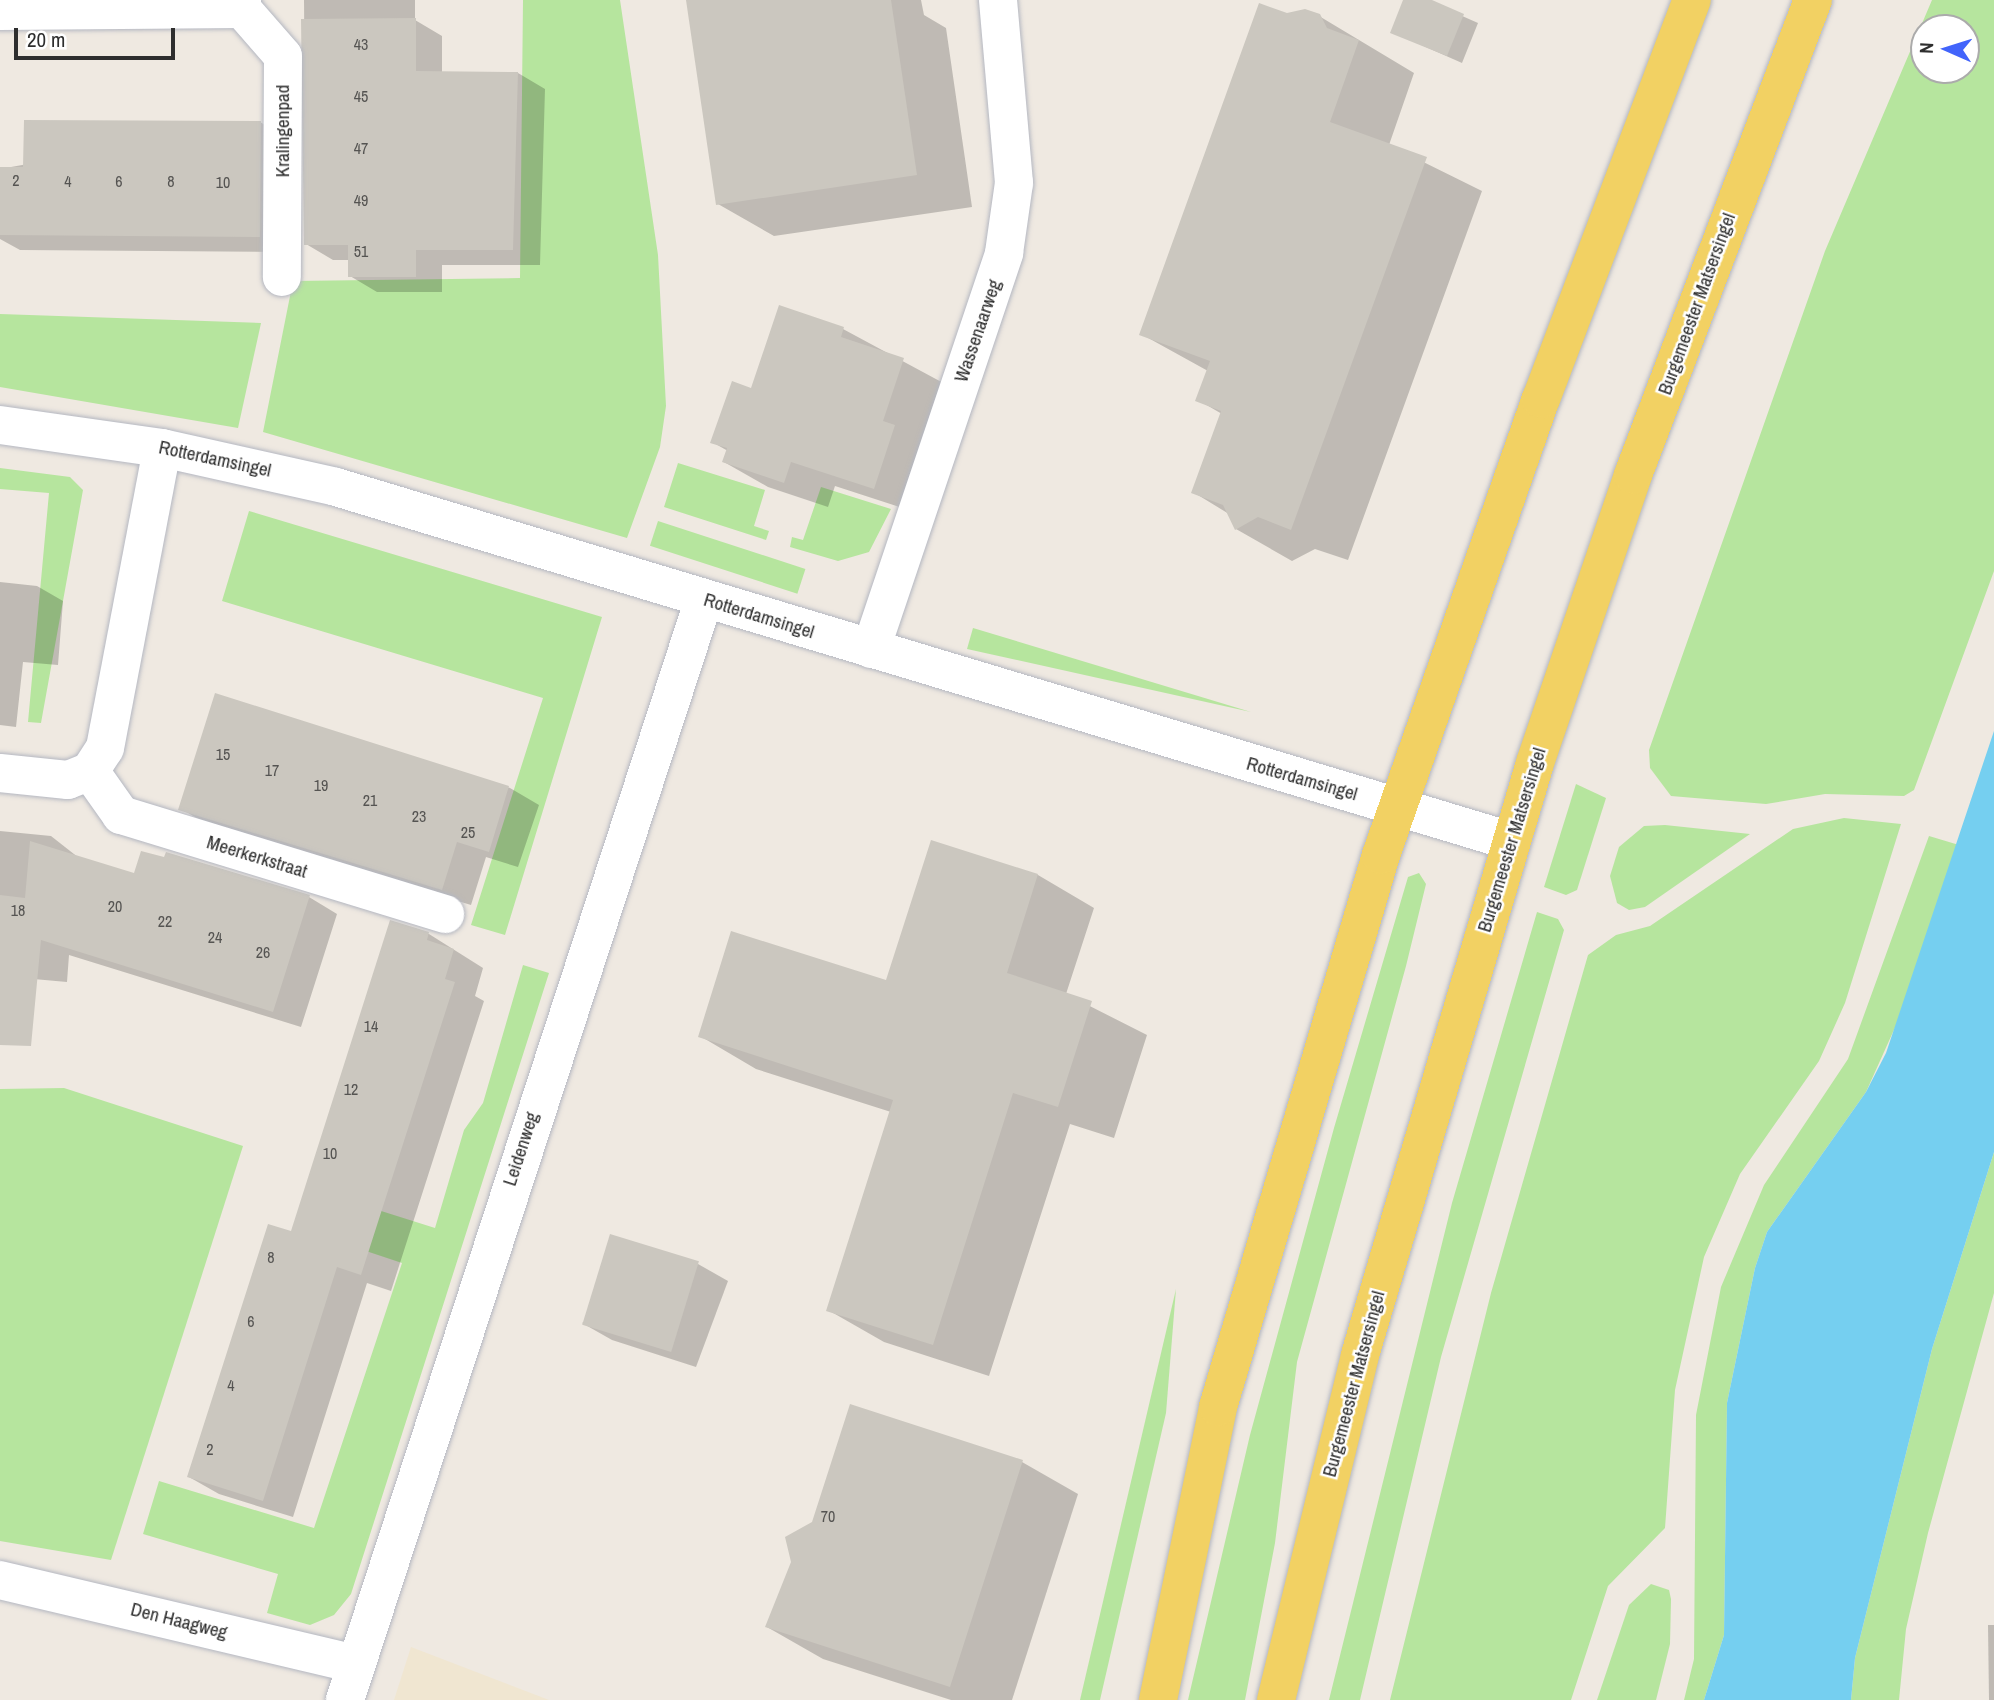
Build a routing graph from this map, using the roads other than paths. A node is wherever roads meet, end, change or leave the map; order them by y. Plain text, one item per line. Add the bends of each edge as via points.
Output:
1 (998, 0) edge
2 (1692, 0) edge
3 (1813, 0) edge
4 (242, 5) edge
5 (0, 11) edge
6 (282, 277) dead end
7 (0, 425) edge
8 (162, 448) junction
9 (704, 600) junction
10 (871, 649) junction
11 (90, 771) junction
12 (0, 773) edge
13 (1397, 807) junction
14 (1511, 841) junction
15 (445, 915) dead end
16 (0, 1580) edge
17 (356, 1664) junction
18 (345, 1700) edge
19 (1158, 1700) edge
20 (1276, 1700) edge

1 - 10 street, Wassenaarweg via 1014,183 1004,253
2 - 13 main road
3 - 14 main road, Burgemeester Matsersingel via 1633,475
4 - 5 street
4 - 6 street, Kralingenpad via 283,56
7 - 8 street, Rotterdamsingel
8 - 9 street, Rotterdamsingel via 336,487
8 - 11 street via 105,748
9 - 10 street, Rotterdamsingel
9 - 17 street, Leidenweg
10 - 13 street, Rotterdamsingel
11 - 12 street via 68,780
11 - 15 street, Meerkerkstraat via 121,815
13 - 14 street, Rotterdamsingel
13 - 19 main road via 1218,1407
14 - 20 main road, Burgemeester Matsersingel via 1360,1355
16 - 17 street, Den Haagweg
17 - 18 street, Leidenweg

